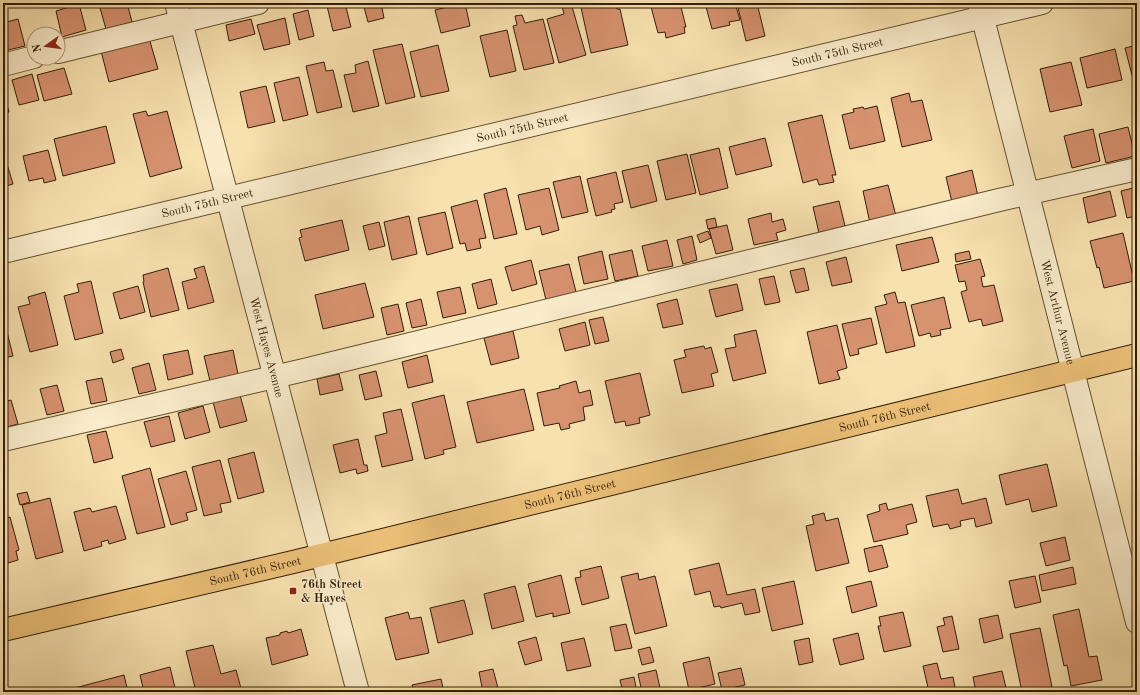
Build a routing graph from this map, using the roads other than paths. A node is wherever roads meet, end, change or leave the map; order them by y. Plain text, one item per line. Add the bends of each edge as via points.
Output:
1 (258, 3) edge
2 (1042, 3) edge
3 (981, 10) edge
4 (178, 12) edge
5 (66, 49) edge
6 (26, 60) edge
7 (3, 65) edge
8 (1137, 169) edge
9 (1027, 194) junction
10 (228, 198) junction
11 (3, 252) edge
12 (1137, 355) edge
13 (1073, 371) junction
14 (275, 377) junction
15 (3, 440) edge
16 (322, 554) junction
17 (1137, 622) edge
18 (3, 630) edge
19 (358, 692) edge

1 - 4 street
2 - 3 street, South 75th Street
3 - 9 street, West Arthur Avenue
3 - 10 street, South 75th Street
4 - 5 street
4 - 10 street, West Hayes Avenue
6 - 7 street
8 - 9 street
9 - 13 street, West Arthur Avenue
9 - 14 street
10 - 11 street, South 75th Street
10 - 14 street, West Hayes Avenue
12 - 13 main road, South 76th Street
13 - 16 main road, South 76th Street
13 - 17 street, West Arthur Avenue
14 - 15 street
14 - 16 street, West Hayes Avenue
16 - 18 main road, South 76th Street
16 - 19 street, West Hayes Avenue

